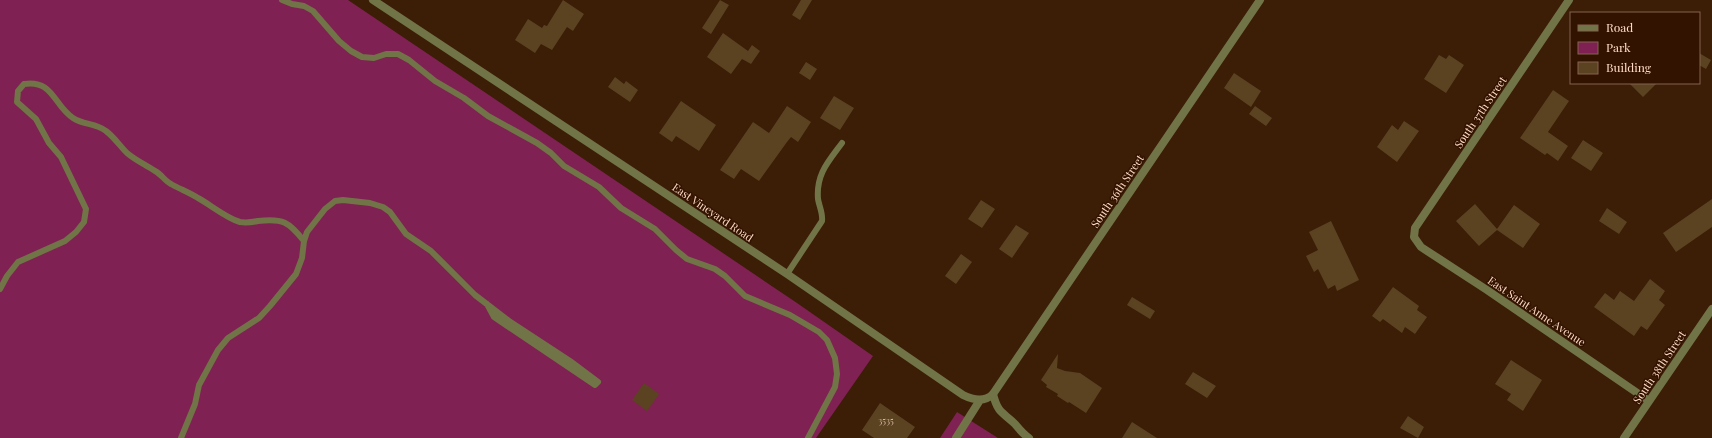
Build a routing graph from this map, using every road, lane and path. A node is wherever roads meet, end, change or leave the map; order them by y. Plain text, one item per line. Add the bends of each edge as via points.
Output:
1 (282, 0) edge
2 (373, 0) edge
3 (1260, 0) edge
4 (1569, 0) edge
5 (842, 142) dead end
6 (1414, 237) joint
7 (304, 241) junction
8 (787, 274) junction
9 (0, 289) edge
10 (487, 304) junction
11 (1712, 309) edge
12 (993, 394) junction
13 (980, 400) junction
14 (1649, 401) junction
15 (181, 438) edge
16 (808, 438) edge
17 (956, 438) edge
18 (1029, 438) edge
19 (1624, 438) edge

1 - 16 lane via 313,10 339,41 362,57 398,54 409,60 435,81 551,153 564,166 599,187 621,208 655,229 687,258 715,269 745,296 790,314 819,332 830,346 837,374 835,386
2 - 8 street, East Vineyard Road
3 - 12 street, South 36th Street
4 - 6 street, South 37th Street via 1415,228
5 - 8 lane via 819,178 818,197 822,221
6 - 14 street, East Saint Anne Avenue via 1421,247
7 - 9 lane via 288,223 278,220 240,222 171,184 127,153 108,132 72,118 63,110 54,95 44,87 28,83 18,92 17,102 36,119 49,143 61,157 86,209 84,222 76,232 65,241 18,262
7 - 10 lane via 307,232 325,209 335,201 370,203 384,207 406,234 431,251
7 - 15 lane via 302,258 296,274 259,318 228,338 218,350 199,384 195,404
8 - 13 street, East Vineyard Road via 963,395
10 - 10 lane via 494,317 587,381 594,385 598,382
11 - 14 street, South 38th Street
12 - 13 street
12 - 18 street via 996,405 1003,415
13 - 17 street
14 - 19 street, South 38th Street

